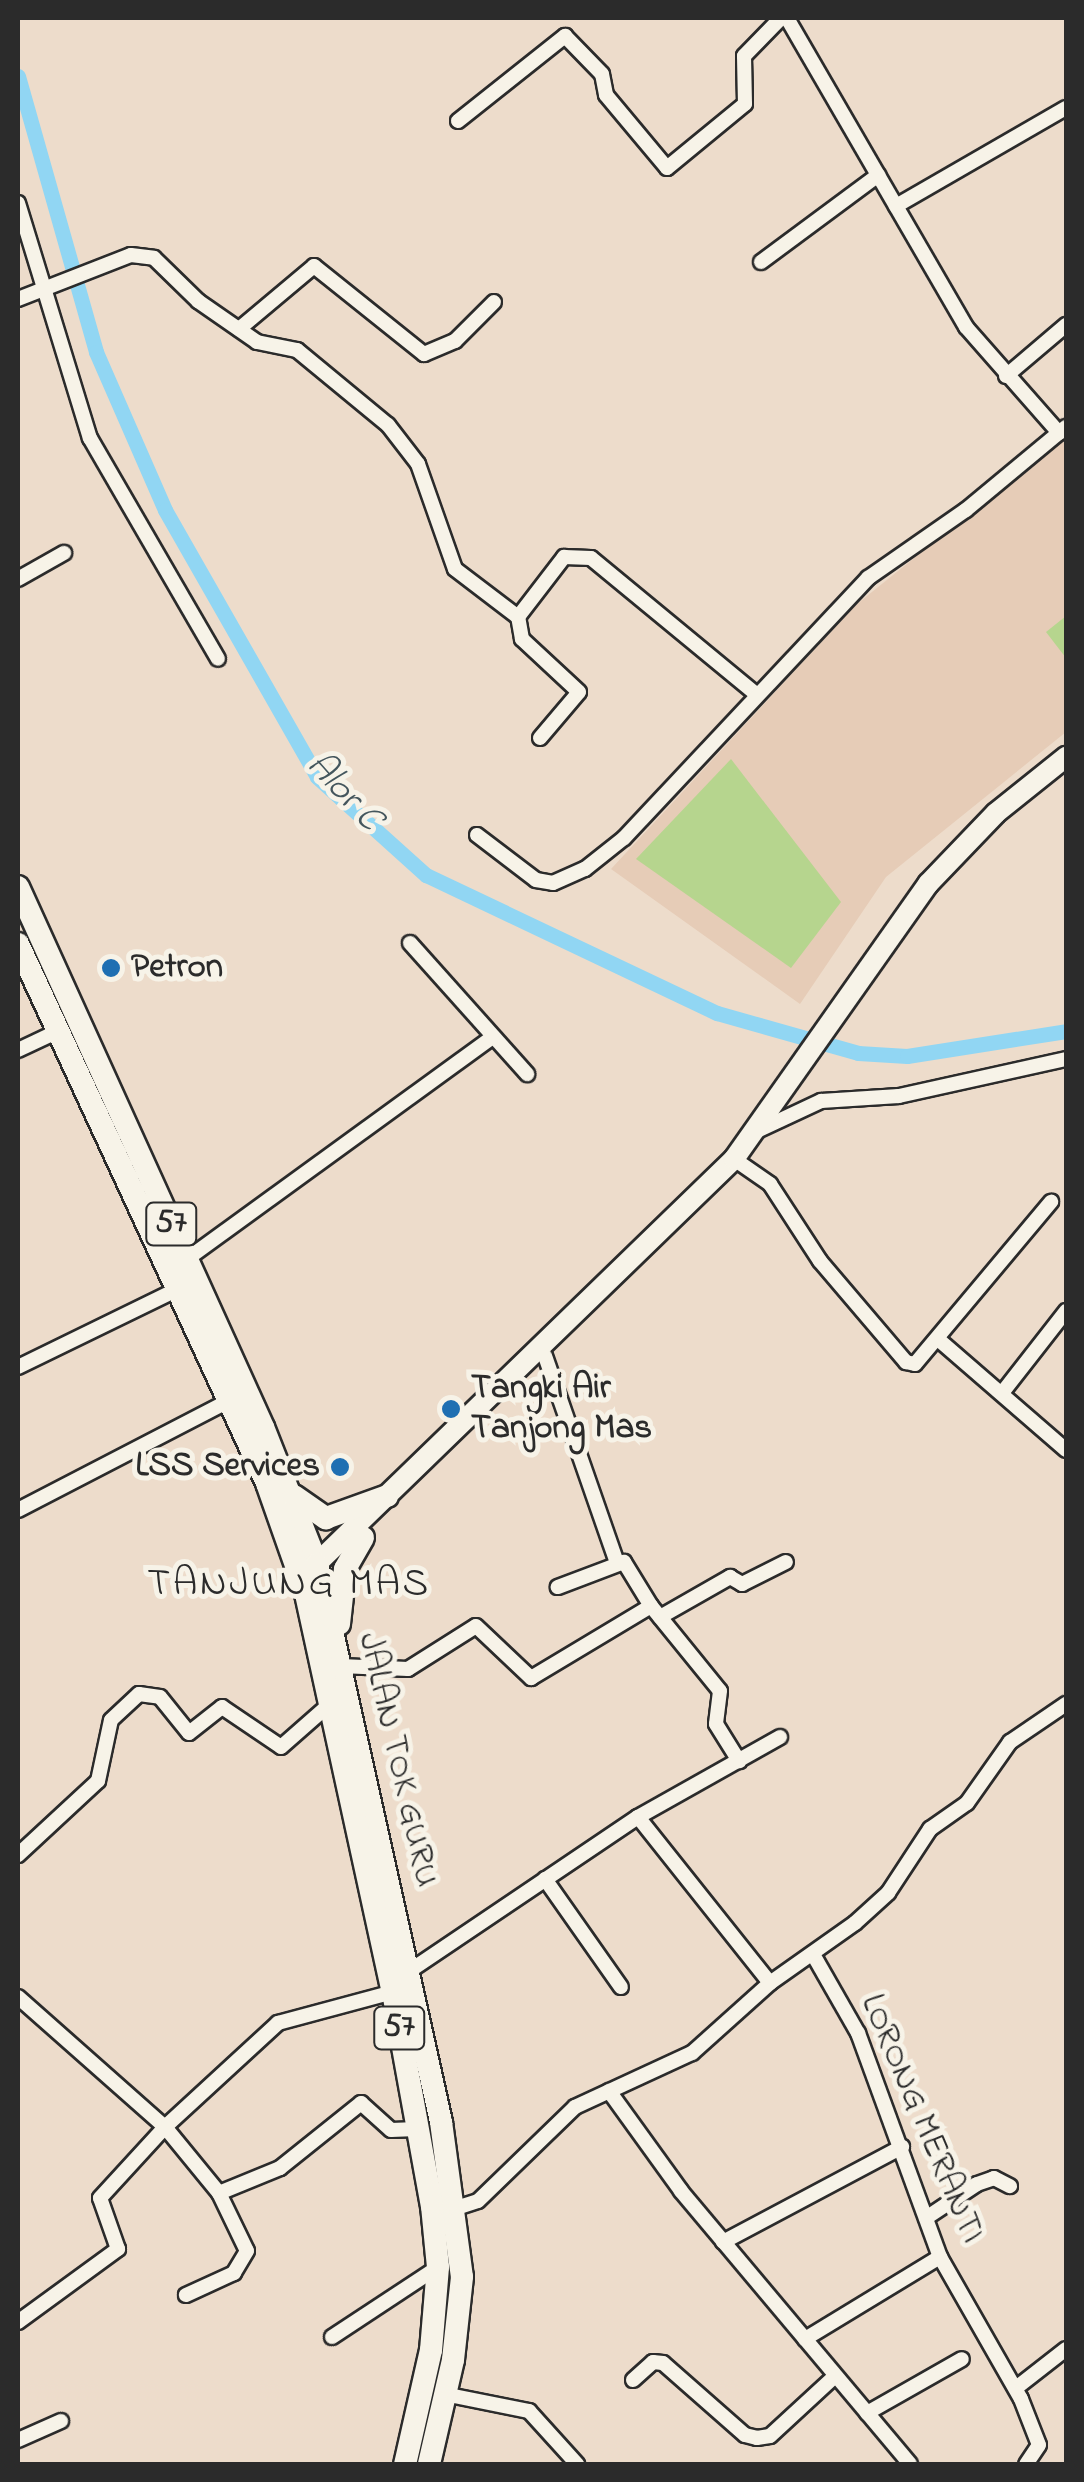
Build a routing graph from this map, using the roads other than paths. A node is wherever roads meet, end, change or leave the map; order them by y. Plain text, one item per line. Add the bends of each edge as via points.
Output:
1 (784, 18) edge
2 (1066, 108) edge
3 (458, 121) dead end
4 (878, 175) junction
5 (18, 203) edge
6 (896, 206) junction
7 (761, 262) dead end
8 (45, 289) junction
9 (18, 299) edge
10 (494, 302) dead end
11 (1066, 325) edge
12 (238, 330) junction
13 (1006, 376) junction
14 (1062, 430) edge
15 (64, 553) dead end
16 (18, 579) edge
17 (518, 617) junction
18 (218, 659) dead end
19 (755, 693) junction
20 (540, 738) dead end
21 (1066, 756) edge
22 (477, 835) dead end
23 (18, 887) edge
24 (410, 943) dead end
25 (18, 944) edge
26 (56, 1032) junction
27 (492, 1036) junction
28 (18, 1050) edge
29 (1066, 1058) edge
30 (526, 1074) dead end
31 (758, 1132) junction
32 (734, 1159) junction
33 (1051, 1202) dead end
34 (187, 1259) junction
35 (621, 1271) junction
36 (176, 1290) junction
37 (1064, 1321) edge
38 (938, 1340) junction
39 (545, 1356) junction
40 (18, 1367) edge
41 (1002, 1393) junction
42 (228, 1401) junction
43 (1066, 1450) edge
44 (288, 1490) junction
45 (387, 1496) junction
46 (18, 1510) edge
47 (363, 1538) junction
48 (616, 1560) junction
49 (786, 1562) dead end
50 (311, 1579) junction
51 (558, 1587) dead end
52 (655, 1611) junction
53 (334, 1633) junction
54 (341, 1666) junction
55 (331, 1703) junction
56 (1066, 1704) edge
57 (780, 1737) dead end
58 (739, 1760) junction
59 (638, 1816) junction
60 (18, 1855) edge
61 (545, 1879) junction
62 (814, 1956) junction
63 (408, 1972) junction
64 (770, 1982) junction
65 (621, 1987) dead end
66 (393, 1992) junction
67 (18, 1996) edge
68 (608, 2091) junction
69 (165, 2127) junction
70 (417, 2129) junction
71 (902, 2147) junction
72 (1010, 2186) dead end
73 (219, 2193) junction
74 (450, 2210) junction
75 (926, 2218) junction
76 (722, 2242) junction
77 (940, 2258) junction
78 (438, 2267) junction
79 (186, 2296) dead end
80 (18, 2322) edge
81 (332, 2337) dead end
82 (805, 2339) junction
83 (1066, 2349) edge
84 (962, 2359) dead end
85 (835, 2376) junction
86 (634, 2380) dead end
87 (1016, 2388) junction
88 (444, 2394) junction
89 (867, 2413) junction
90 (61, 2421) dead end
91 (18, 2440) edge
92 (404, 2464) edge
93 (430, 2464) edge
94 (577, 2464) edge
95 (910, 2464) edge
96 (1026, 2464) edge

1 - 3 street via 744,56 745,104 667,168 606,94 602,74 566,36
1 - 4 street
2 - 6 street
4 - 6 street
4 - 7 street
5 - 8 street
6 - 13 street via 966,326
8 - 9 street
8 - 12 street via 148,254
8 - 18 street via 106,470
10 - 12 street via 444,349 424,354 314,266
11 - 13 street
12 - 17 street via 297,350 388,425 418,464 455,569
13 - 14 street
14 - 19 street via 966,510 868,578
15 - 16 street
17 - 19 street via 560,560 581,554
17 - 20 street via 522,639 579,692
19 - 22 street via 624,838 571,878 536,880
21 - 31 main road via 948,860
23 - 34 main road, JALAN TOK GURU / 57
24 - 27 street
25 - 26 main road, JALAN TOK GURU / 57
26 - 28 street
26 - 36 main road, JALAN TOK GURU / 57
27 - 30 street
27 - 34 street
29 - 31 street via 899,1096 821,1101
31 - 32 main road
32 - 35 main road
32 - 38 street via 770,1184 820,1261 906,1362 916,1364
33 - 38 street
34 - 44 main road, JALAN TOK GURU / 57
35 - 39 main road via 609,1292
35 - 45 main road via 605,1278
36 - 40 street
36 - 42 main road, JALAN TOK GURU / 57
37 - 41 street
38 - 41 street
39 - 47 main road
39 - 48 street
41 - 43 street
42 - 46 street
42 - 50 main road, JALAN TOK GURU / 57
44 - 45 main road via 326,1518
44 - 50 main road, JALAN TOK GURU / 57
45 - 50 main road
47 - 50 main road
47 - 53 main road via 345,1569
48 - 51 street
48 - 52 street via 630,1567
49 - 52 street via 742,1584 730,1577
50 - 53 main road, JALAN TOK GURU / 57
50 - 55 main road, JALAN TOK GURU / 57
52 - 54 street via 531,1678 476,1626 408,1669
52 - 58 street via 720,1691 716,1724
53 - 54 main road, JALAN TOK GURU / 57
54 - 63 main road, JALAN TOK GURU / 57
55 - 60 street via 281,1747 222,1707 189,1733 160,1697 139,1694 111,1720 98,1782
55 - 66 main road, JALAN TOK GURU / 57
56 - 62 street via 1010,1742 967,1804 921,1839 888,1893
57 - 58 street
58 - 59 street
59 - 61 street
59 - 64 street
61 - 63 street
61 - 65 street
62 - 64 street
62 - 71 street, LORONG MERANTI via 858,2034
63 - 74 main road, JALAN TOK GURU / 57 via 441,2122
64 - 68 street via 692,2054
66 - 69 street via 278,2023
66 - 70 main road, JALAN TOK GURU / 57
67 - 69 street
68 - 74 street via 556,2120 478,2201
68 - 76 street
69 - 73 street
69 - 80 street via 100,2198 118,2249
70 - 73 street via 390,2130 361,2103 280,2168
70 - 78 main road, JALAN TOK GURU / 57
71 - 75 street, LORONG MERANTI
71 - 76 street
72 - 75 street via 994,2178 977,2184
73 - 79 street via 242,2237 245,2263
74 - 88 main road, JALAN TOK GURU / 57 via 462,2276
75 - 77 street, LORONG MERANTI
76 - 82 street
77 - 82 street
77 - 87 street, LORONG MERANTI
78 - 81 street
78 - 92 main road, JALAN TOK GURU / 57 via 432,2350
82 - 85 street
83 - 87 street
84 - 89 street
85 - 86 street via 770,2436 757,2438 745,2435 663,2363 653,2362
85 - 89 street
87 - 96 street, LORONG MERANTI via 1039,2445
88 - 93 main road, JALAN TOK GURU / 57
88 - 94 street via 528,2411
89 - 95 street
90 - 91 street

